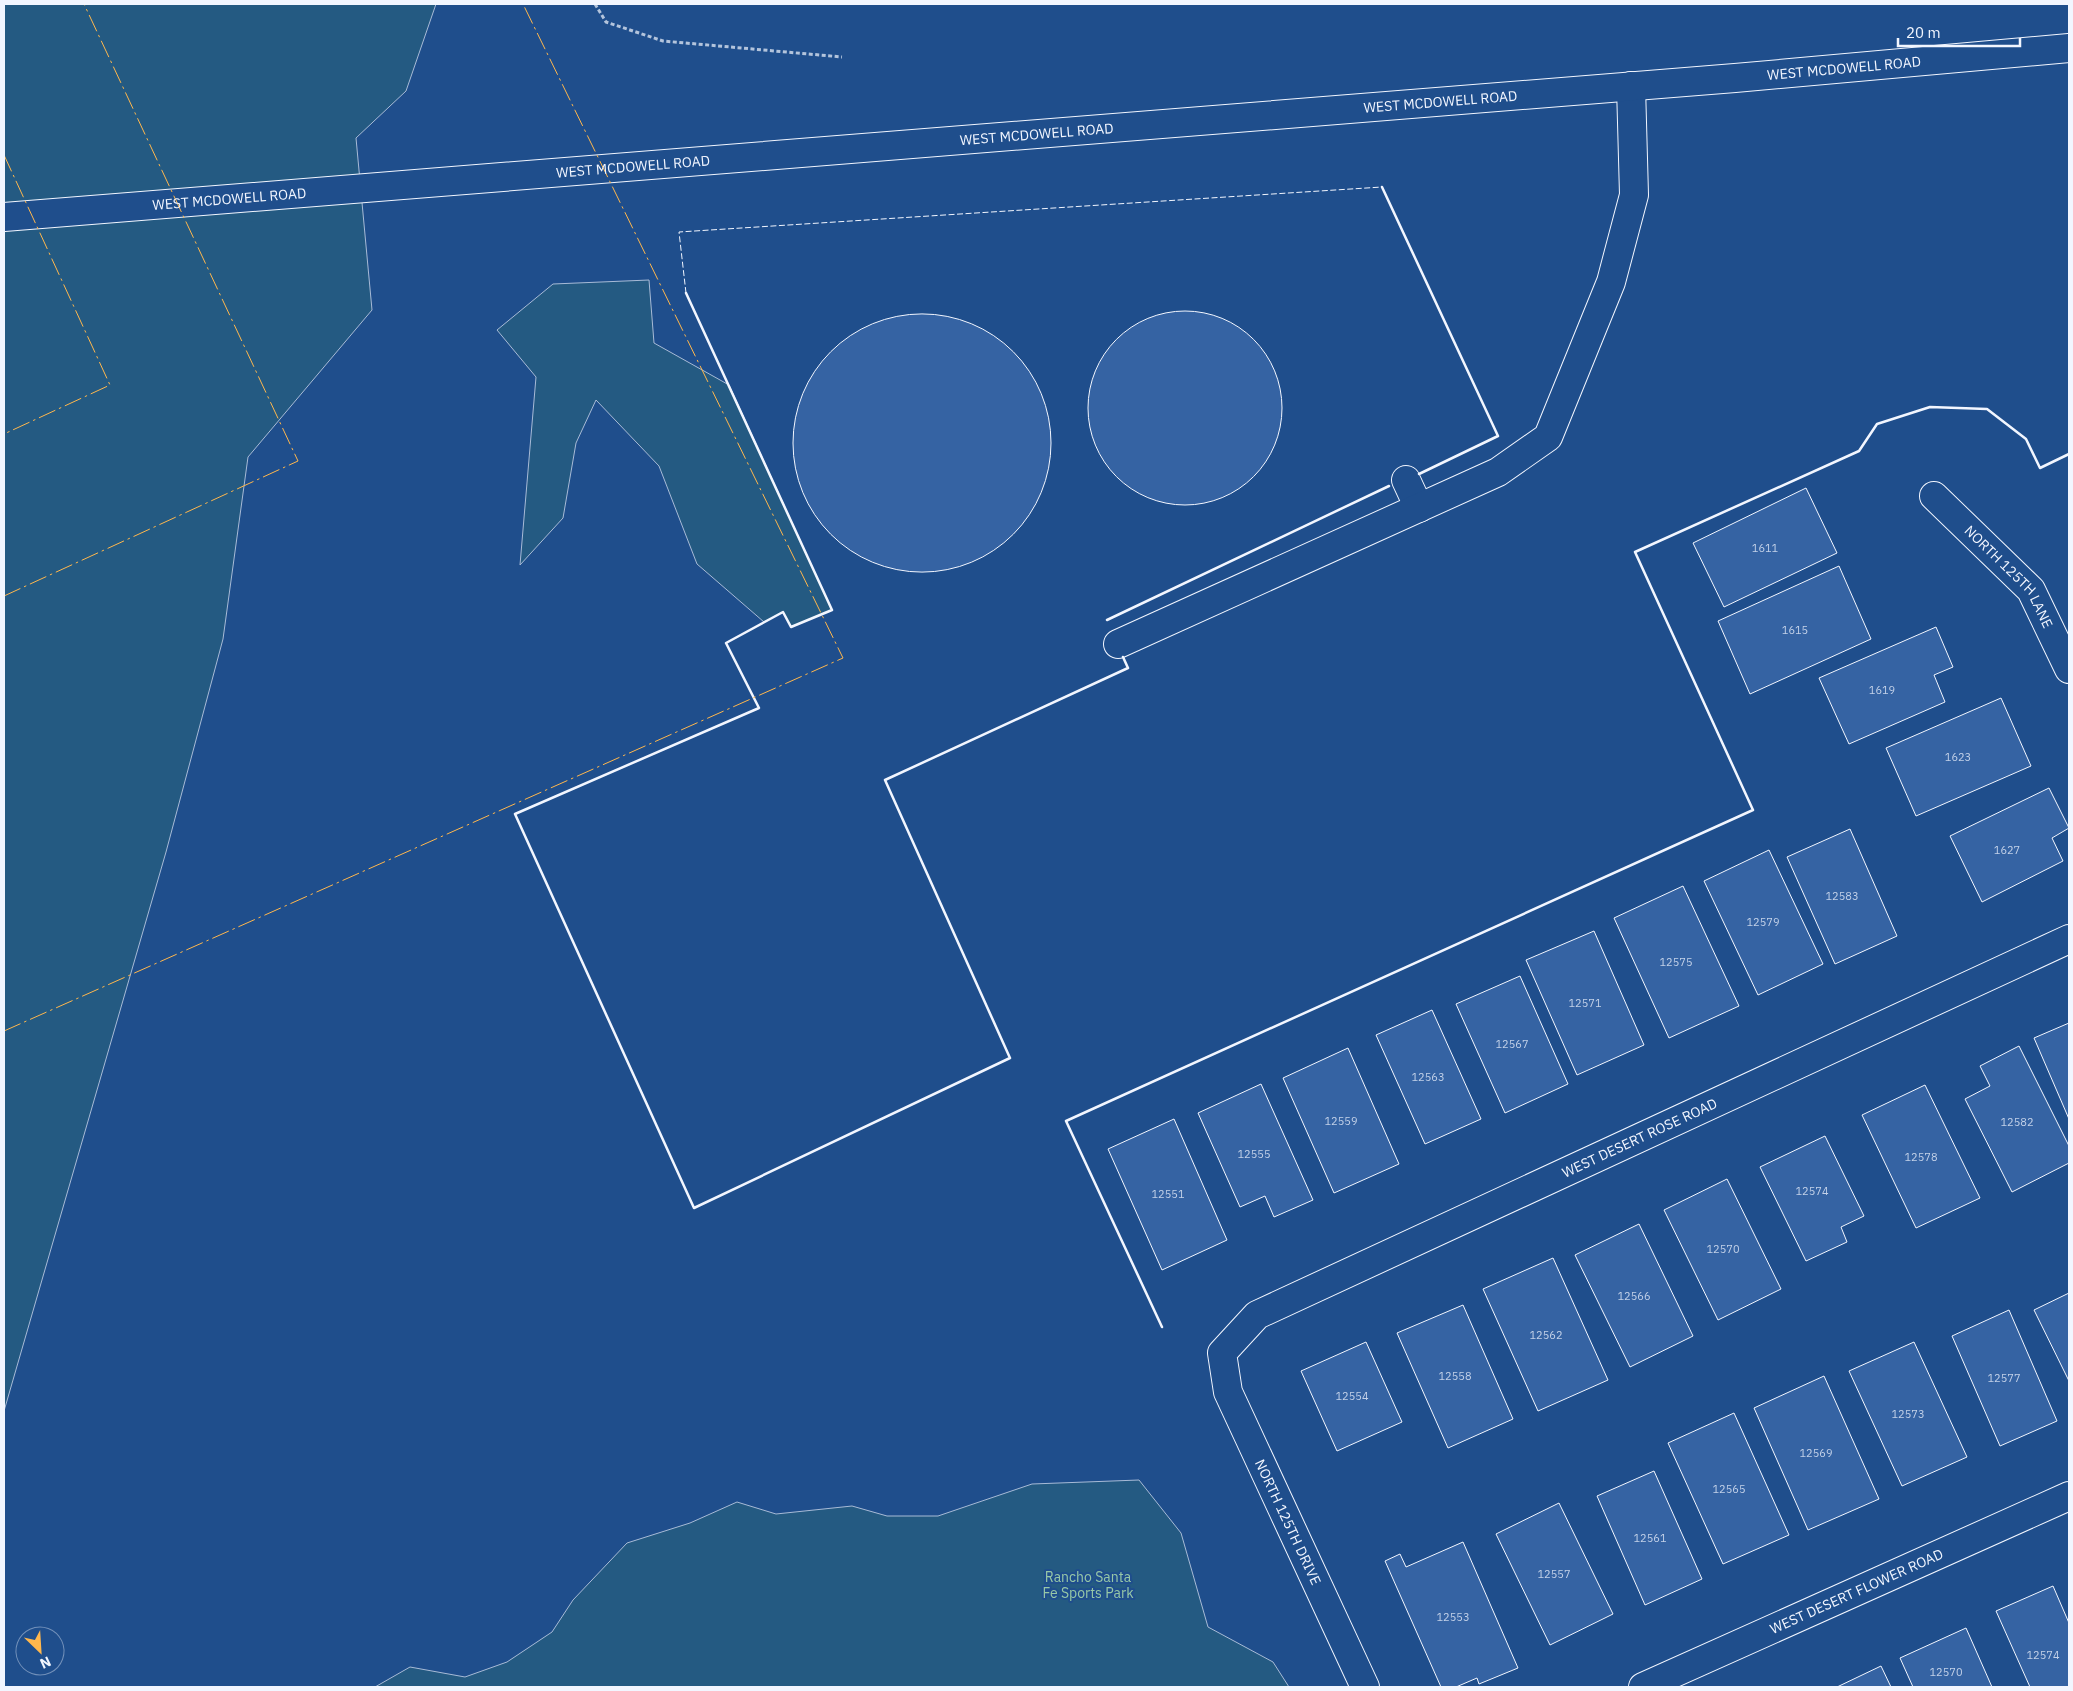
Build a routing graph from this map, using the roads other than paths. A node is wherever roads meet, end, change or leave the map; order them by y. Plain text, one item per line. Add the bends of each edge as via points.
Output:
1 (2069, 48) edge
2 (1631, 86) junction
3 (4, 217) edge
4 (1406, 480) dead end
5 (1934, 496) dead end
6 (1419, 508) junction
7 (1118, 644) dead end
8 (2069, 669) edge
9 (2069, 939) edge
10 (1222, 1353) joint
11 (2069, 1496) edge
12 (1364, 1687) edge
13 (1643, 1687) edge

1 - 2 main road, WEST MCDOWELL ROAD
2 - 3 main road, WEST MCDOWELL ROAD
2 - 6 main road via 1634,195 1611,282 1548,437 1498,472
4 - 6 main road
5 - 8 main road, NORTH 125TH LANE via 2031,590
6 - 7 main road
9 - 10 main road, WEST DESERT ROSE ROAD via 1257,1315
10 - 12 main road, NORTH 125TH DRIVE via 1228,1392
11 - 13 main road, WEST DESERT FLOWER ROAD

